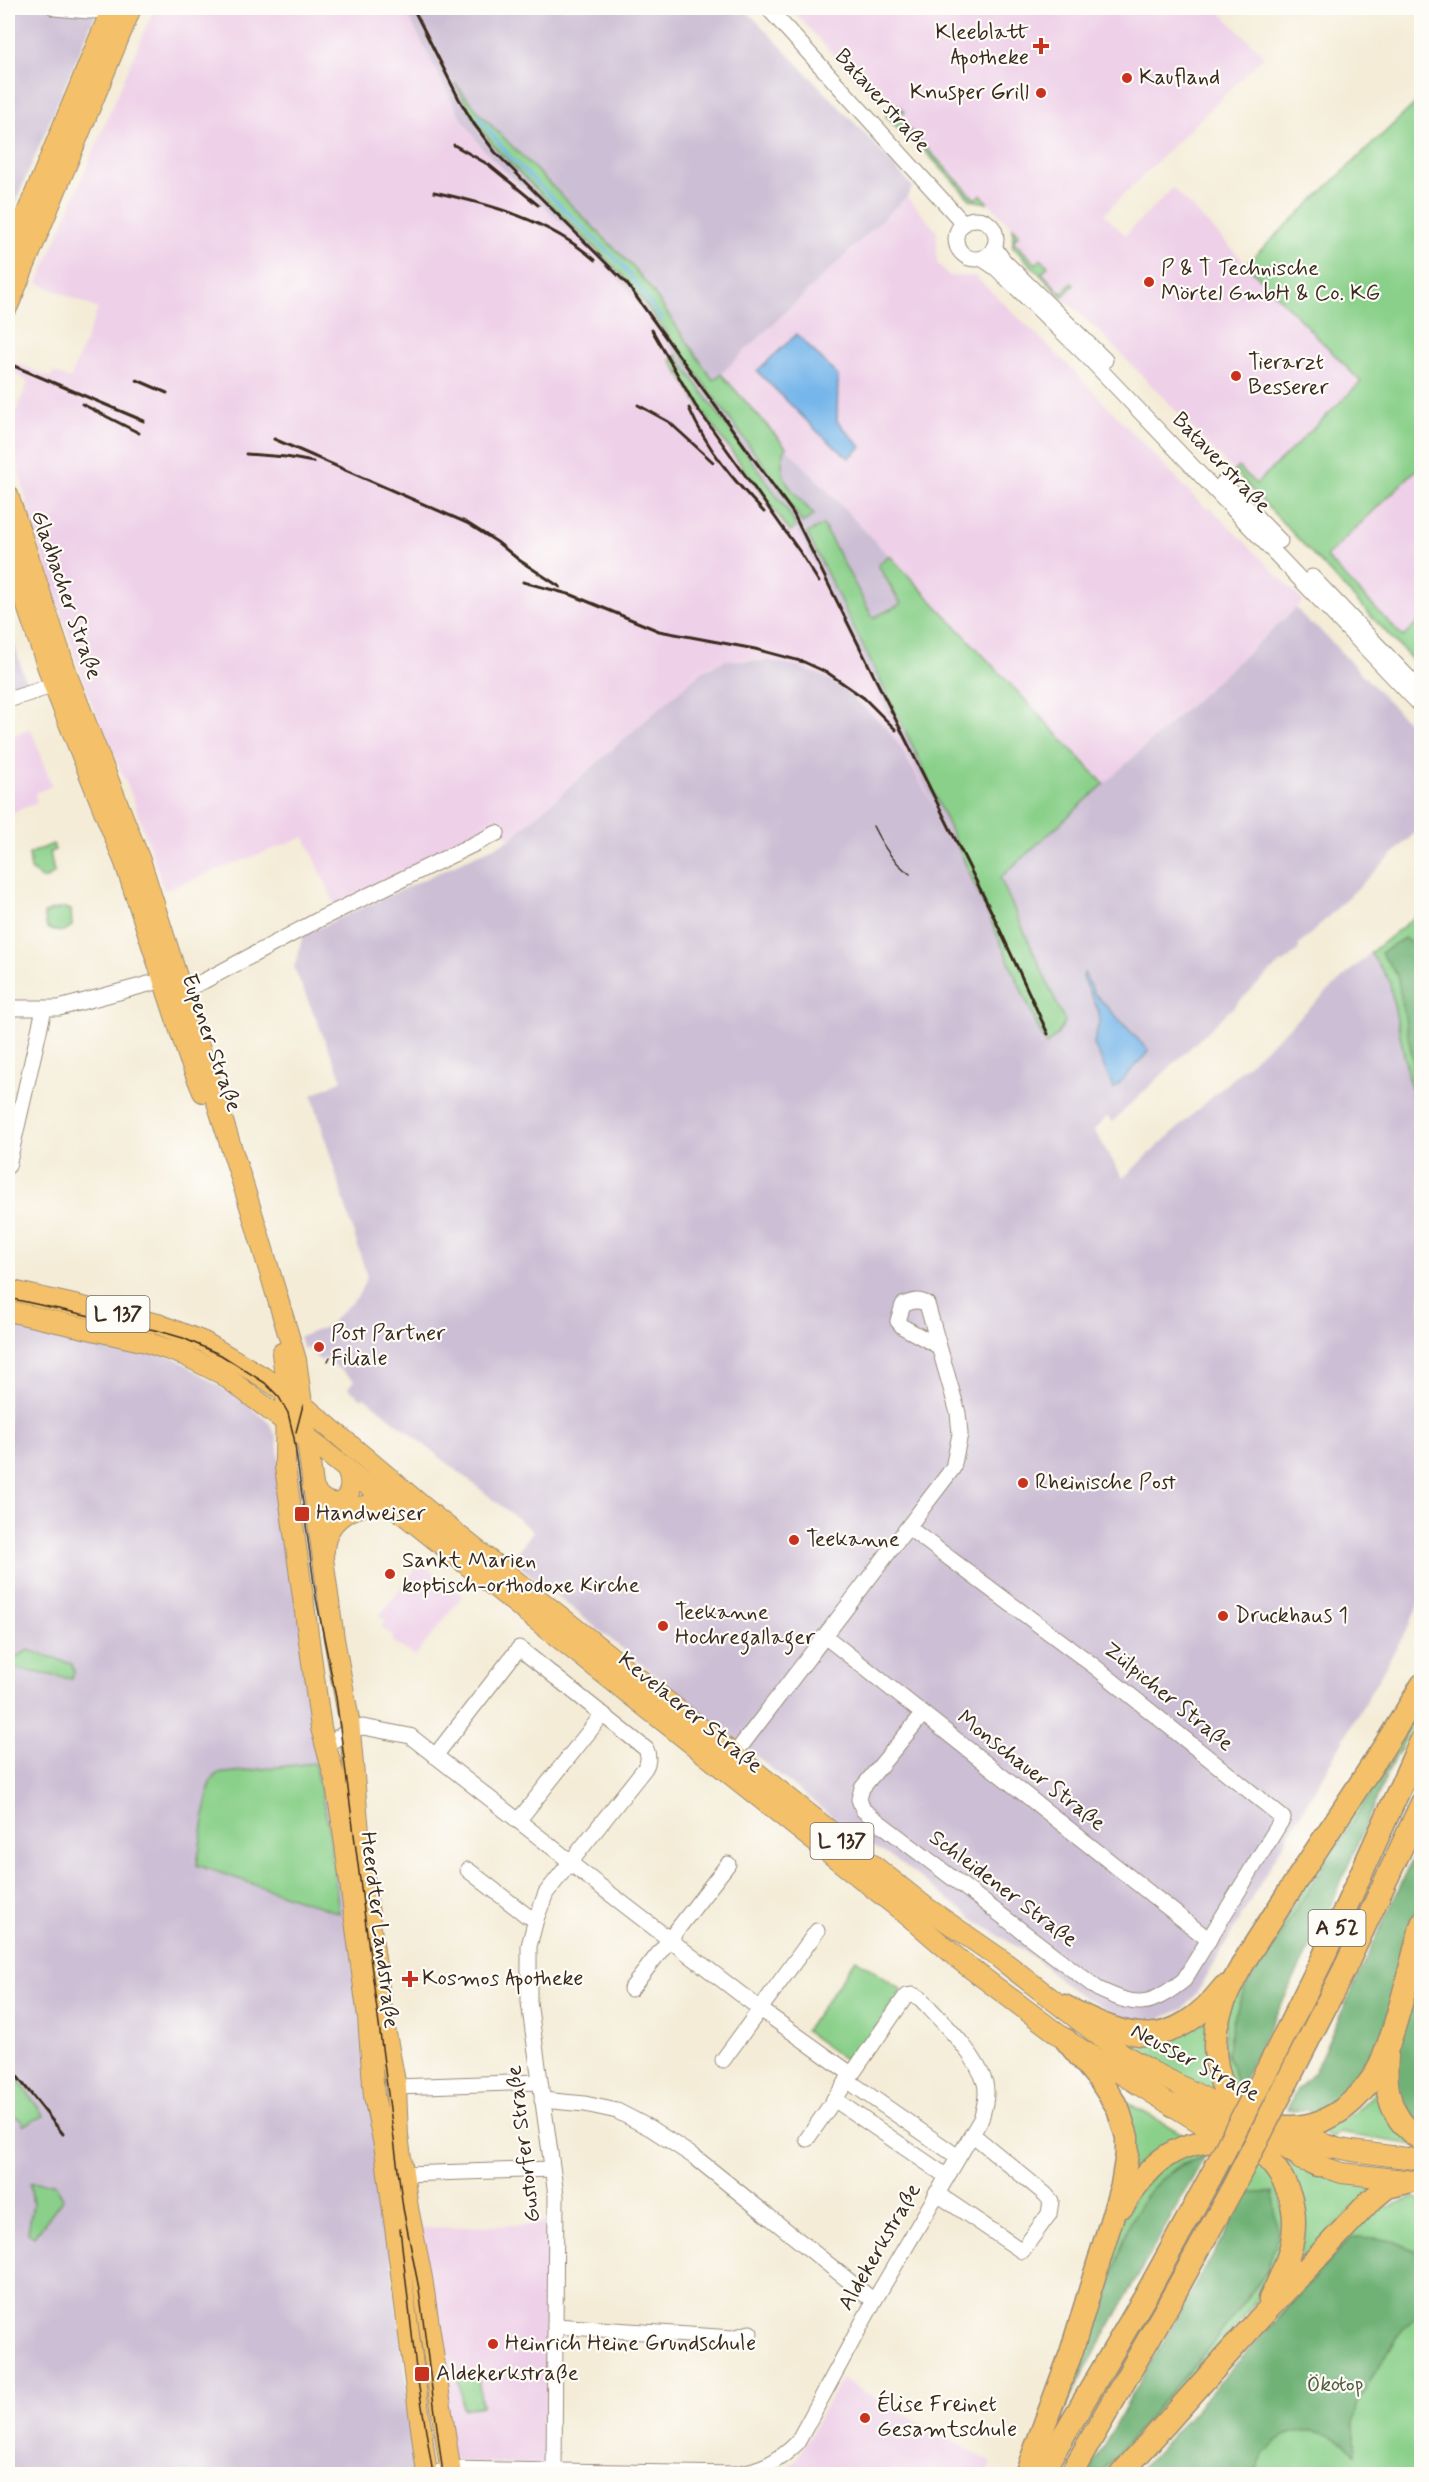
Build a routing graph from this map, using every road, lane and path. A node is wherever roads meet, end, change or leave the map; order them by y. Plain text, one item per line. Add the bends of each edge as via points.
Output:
1 (55, 8) edge
2 (769, 8) edge
3 (121, 9) edge
4 (964, 224) junction
5 (994, 247) junction
6 (981, 258) junction
7 (8, 259) edge
8 (9, 290) edge
9 (8, 495) edge
10 (8, 550) edge
11 (62, 683) junction
12 (1422, 692) edge
13 (8, 700) edge
14 (1422, 707) edge
15 (73, 713) joint
16 (497, 833) dead end
17 (173, 984) junction
18 (8, 1008) edge
19 (44, 1009) junction
20 (8, 1166) edge
21 (8, 1290) edge
22 (8, 1311) edge
23 (279, 1334) junction
24 (938, 1346) dead end
25 (241, 1363) junction
26 (286, 1393) junction
27 (303, 1405) junction
28 (266, 1406) junction
29 (285, 1421) junction
30 (306, 1437) junction
31 (283, 1453) junction
32 (346, 1468) junction
33 (312, 1486) junction
34 (391, 1505) junction
35 (909, 1528) junction
36 (324, 1566) junction
37 (826, 1637) junction
38 (1422, 1685) edge
39 (603, 1714) junction
40 (923, 1714) junction
41 (350, 1730) junction
42 (1422, 1739) edge
43 (326, 1745) junction
44 (734, 1755) junction
45 (435, 1756) junction
46 (1422, 1803) edge
47 (518, 1821) junction
48 (571, 1863) junction
49 (728, 1864) dead end
50 (468, 1870) dead end
51 (536, 1919) junction
52 (1422, 1924) edge
53 (817, 1931) dead end
54 (669, 1940) junction
55 (1209, 1940) junction
56 (1245, 1960) junction
57 (631, 1989) dead end
58 (1064, 2006) junction
59 (760, 2009) junction
60 (1066, 2040) junction
61 (1387, 2048) junction
62 (723, 2060) dead end
63 (849, 2077) junction
64 (539, 2082) junction
65 (396, 2087) junction
66 (834, 2098) junction
67 (542, 2100) junction
68 (1173, 2105) junction
69 (1216, 2109) junction
70 (1250, 2131) junction
71 (972, 2134) junction
72 (807, 2139) dead end
73 (1422, 2140) edge
74 (1277, 2141) junction
75 (1331, 2146) junction
76 (958, 2157) junction
77 (1422, 2160) edge
78 (1317, 2165) junction
79 (552, 2169) junction
80 (404, 2174) junction
81 (946, 2176) junction
82 (1414, 2182) edge
83 (936, 2193) junction
84 (1108, 2234) junction
85 (874, 2301) junction
86 (1259, 2319) junction
87 (555, 2326) junction
88 (750, 2333) dead end
89 (1076, 2467) edge
90 (554, 2472) junction
91 (445, 2473) edge
92 (427, 2475) edge
93 (1026, 2475) edge
94 (1041, 2475) edge
95 (1121, 2475) edge

1 - 3 street
2 - 4 street, Bataverstraße
3 - 7 main road
3 - 8 main road
4 - 5 street, Bataverstraße via 977,219 990,225 995,232
4 - 6 street, Bataverstraße via 958,230 958,247 967,257
5 - 6 street
5 - 12 street, Bataverstraße
6 - 14 street, Bataverstraße via 1088,357
9 - 11 main road, Gladbacher Straße
10 - 11 main road, Gladbacher Straße
11 - 13 street
11 - 15 main road, Gladbacher Straße
15 - 17 main road, Eupener Straße via 125,863
16 - 17 street, Eupener Straße via 320,919 204,981 190,987
17 - 19 street via 156,982
17 - 23 main road, Eupener Straße via 189,1058 208,1105
17 - 27 main road, Eupener Straße via 288,1328
18 - 19 street
19 - 20 street
21 - 25 main road, L 137 via 158,1324 204,1342
22 - 28 main road, L 137 via 169,1349 222,1374
23 - 25 main road via 275,1354 269,1360 254,1365
23 - 26 main road, Eupener Straße
24 - 35 street via 958,1413 957,1454 952,1468
25 - 26 main road, L 137
26 - 27 main road, L 137
26 - 29 main road, Heerdter Landstraße
27 - 30 main road, Heerdter Landstraße
27 - 44 main road, Kevelaerer Straße / L 137 via 434,1516
28 - 29 main road, L 137
28 - 31 main road via 280,1435
29 - 30 main road, Kevelaerer Straße / L 137
29 - 31 main road, Heerdter Landstraße
30 - 32 main road, Kevelaerer Straße / L 137
30 - 33 main road, Heerdter Landstraße
31 - 43 main road, Heerdter Landstraße
32 - 33 main road via 351,1490 343,1501 325,1502
32 - 34 main road, Kevelaerer Straße / L 137
33 - 36 main road, Heerdter Landstraße
34 - 36 main road via 362,1506 343,1515 328,1533
34 - 60 main road, Kevelaerer Straße / L 137 via 961,1961
35 - 37 street
35 - 55 street, Zülpicher Straße via 1094,1666 1283,1818
36 - 41 main road, Heerdter Landstraße
37 - 40 street, Monschauer Straße
37 - 44 street
38 - 56 highway
39 - 45 street via 519,1648
39 - 47 street
39 - 48 street, Gustorfer Straße via 646,1749 649,1762
40 - 55 street, Monschauer Straße
40 - 55 street, Schleidener Straße via 862,1788 862,1810 1098,1989 1122,2000 1143,2003 1161,1998 1184,1980
41 - 43 street
41 - 45 street via 370,1727 404,1733
41 - 65 main road, Heerdter Landstraße via 361,1855
42 - 94 highway, A 52, bridge via 1322,1960 1265,2074 1146,2295
43 - 92 main road, Heerdter Landstraße via 342,1822 368,2018 374,2096 385,2150
44 - 58 main road, Kevelaerer Straße / L 137 via 927,1908
45 - 47 street
46 - 89 highway, A 52, bridge via 1349,1960 1232,2189
47 - 48 street
48 - 51 street, Gustorfer Straße via 546,1893
48 - 54 street
49 - 54 street
50 - 51 street
51 - 64 street, Gustorfer Straße via 529,1946 528,1976
52 - 61 highway
53 - 59 street
54 - 57 street
54 - 59 street
56 - 58 highway via 1209,2006 1170,2031 1151,2035 1122,2032
56 - 70 highway via 1220,2014 1215,2056 1229,2099
58 - 69 main road, Neusser Straße / L 137 via 1120,2052
59 - 62 street
59 - 63 street
60 - 68 main road, Neusser Straße / L 137
60 - 84 highway via 1111,2095 1124,2122 1126,2169
61 - 70 highway via 1366,2088 1334,2115 1319,2122
61 - 73 highway via 1386,2079 1391,2105 1408,2131
63 - 66 street
63 - 71 street, Aldekerkstraße via 900,2002 906,1996 920,1998 958,2040 985,2084 986,2102
63 - 76 street
64 - 65 street
64 - 67 street, Gustorfer Straße
65 - 80 main road, Heerdter Landstraße
66 - 72 street
66 - 81 street
67 - 79 street, Gustorfer Straße
67 - 85 street via 617,2111 651,2128 696,2158
68 - 69 highway via 1206,2115
68 - 70 main road, Neusser Straße / L 137 via 1199,2122
69 - 70 highway
70 - 74 highway
70 - 75 main road, Neusser Straße / L 137 via 1322,2141
70 - 78 main road, Neusser Straße / L 137
70 - 84 highway via 1199,2142 1161,2160 1132,2190
70 - 86 highway via 1277,2170 1294,2218 1287,2264
71 - 76 street, Aldekerkstraße
71 - 83 street via 1045,2194 1051,2201 1049,2214 1022,2251
74 - 75 highway
74 - 78 highway
75 - 77 main road, Neusser Straße / L 137
76 - 81 street, Aldekerkstraße
78 - 82 main road, Neusser Straße / L 137 via 1342,2173
79 - 80 street
79 - 87 street, Gustorfer Straße via 557,2214
80 - 91 main road, Heerdter Landstraße via 422,2278
81 - 83 street, Aldekerkstraße
82 - 86 highway via 1387,2187 1376,2195
83 - 85 street, Aldekerkstraße
84 - 93 highway via 1071,2354
85 - 90 street, Aldekerkstraße via 796,2443 772,2463 735,2474
86 - 95 highway
87 - 88 street via 734,2338
87 - 90 street, Gustorfer Straße
90 - 91 street, Aldekerkstraße

